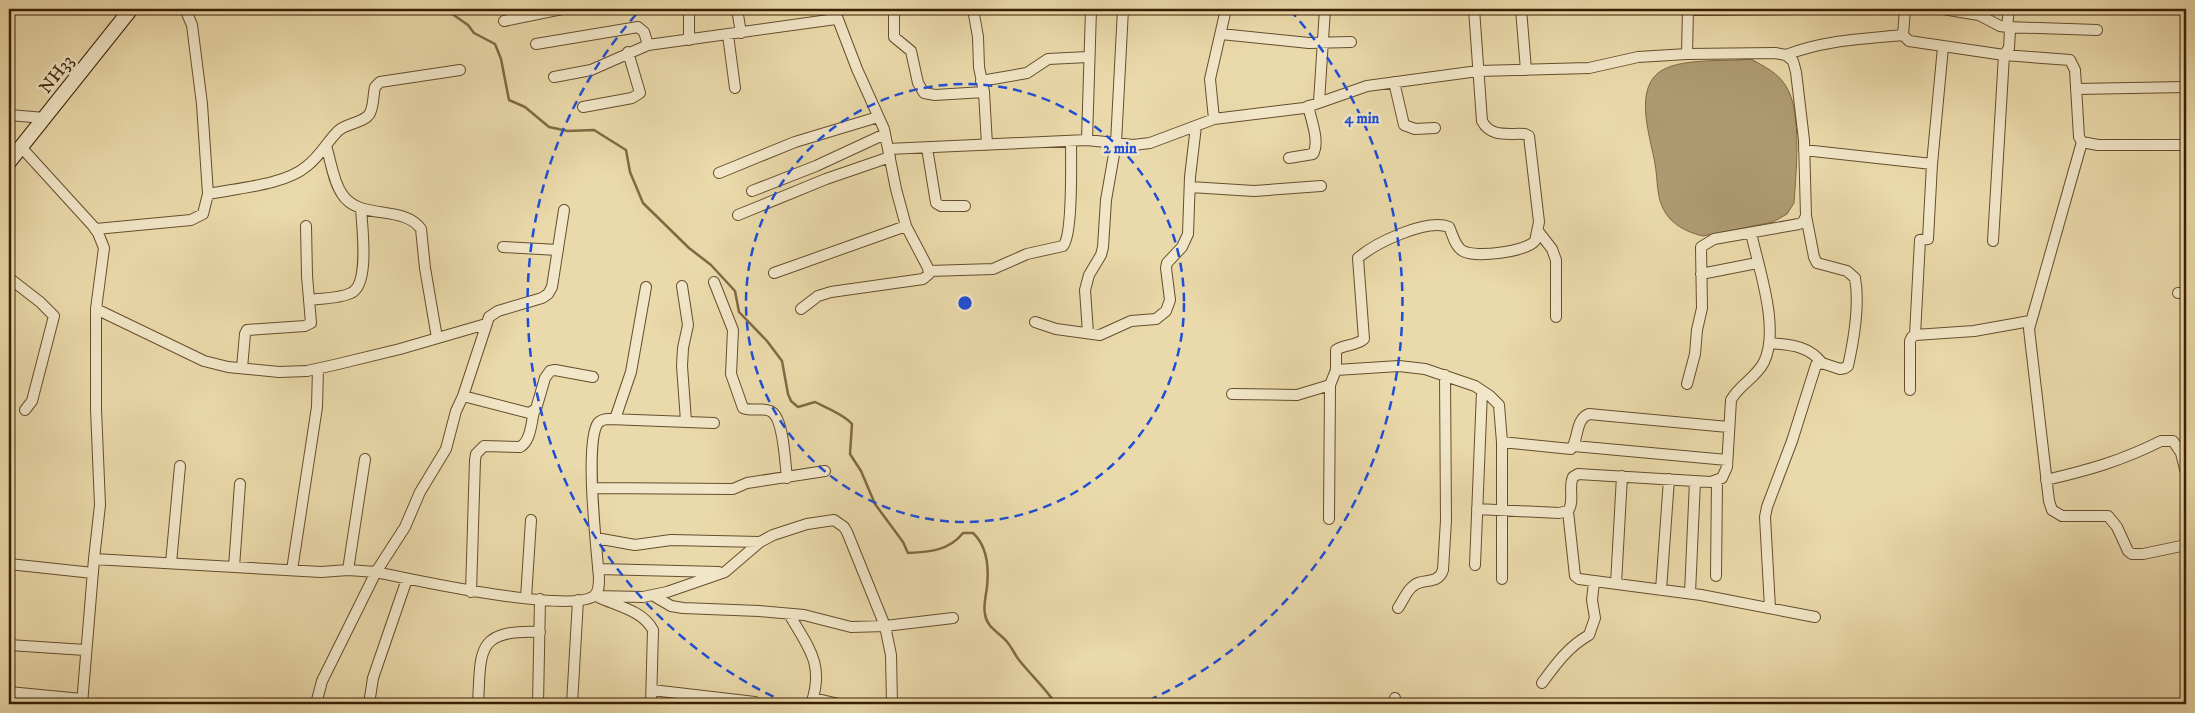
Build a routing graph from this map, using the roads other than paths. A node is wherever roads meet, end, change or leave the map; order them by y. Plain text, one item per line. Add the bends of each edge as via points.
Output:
1 (131, 9) edge
2 (185, 9) edge
3 (562, 9) edge
4 (693, 9) edge
5 (738, 9) edge
6 (894, 9) edge
7 (974, 9) edge
8 (1091, 9) edge
9 (1123, 9) edge
10 (1226, 9) edge
11 (1325, 9) edge
12 (1474, 9) edge
13 (1520, 9) edge
14 (1688, 9) edge
15 (1798, 9) edge
16 (1905, 9) edge
17 (1942, 9) edge
18 (2008, 9) edge
19 (835, 14) edge
20 (504, 21) dead end
21 (2007, 27) junction
22 (2097, 30) dead end
23 (741, 34) junction
24 (1220, 34) junction
25 (728, 35) junction
26 (1904, 35) junction
27 (689, 40) junction
28 (1351, 42) dead end
29 (1323, 43) junction
30 (536, 44) dead end
31 (648, 45) junction
32 (1943, 48) junction
33 (628, 52) junction
34 (1687, 54) junction
35 (1786, 55) junction
36 (2004, 55) junction
37 (1088, 57) junction
38 (460, 70) dead end
39 (1526, 70) junction
40 (1478, 71) junction
41 (554, 77) dead end
42 (981, 81) junction
43 (1394, 82) junction
44 (2186, 87) edge
45 (736, 88) dead end
46 (2076, 89) junction
47 (984, 92) junction
48 (1319, 102) junction
49 (1308, 106) junction
50 (583, 107) dead end
51 (9, 115) edge
52 (878, 117) junction
53 (45, 118) junction
54 (1214, 119) junction
55 (1196, 126) junction
56 (1435, 128) dead end
57 (885, 134) junction
58 (1086, 140) junction
59 (1071, 141) junction
60 (2082, 142) junction
61 (1116, 144) junction
62 (987, 145) junction
63 (2186, 145) edge
64 (326, 146) junction
65 (21, 147) junction
66 (927, 148) junction
67 (1804, 150) junction
68 (889, 153) junction
69 (1289, 158) dead end
70 (9, 162) edge
71 (1932, 164) junction
72 (719, 173) dead end
73 (1321, 186) dead end
74 (1190, 187) junction
75 (752, 191) dead end
76 (208, 194) junction
77 (965, 206) dead end
78 (362, 208) junction
79 (564, 210) dead end
80 (738, 214) dead end
81 (1806, 216) junction
82 (306, 226) dead end
83 (906, 226) junction
84 (96, 230) junction
85 (1538, 231) junction
86 (1751, 233) junction
87 (1993, 241) dead end
88 (503, 247) dead end
89 (558, 250) junction
90 (1758, 263) junction
91 (929, 271) junction
92 (774, 272) dead end
93 (1701, 274) junction
94 (9, 278) edge
95 (714, 282) dead end
96 (682, 286) dead end
97 (646, 287) dead end
98 (309, 300) junction
99 (96, 309) junction
100 (802, 309) dead end
101 (1556, 317) dead end
102 (2030, 321) junction
103 (1035, 322) dead end
104 (486, 324) junction
105 (1088, 333) junction
106 (1915, 335) junction
107 (437, 338) junction
108 (1769, 342) junction
109 (1822, 362) junction
110 (1336, 364) junction
111 (242, 368) junction
112 (318, 369) junction
113 (1445, 375) junction
114 (593, 377) dead end
115 (1686, 384) dead end
116 (1330, 385) junction
117 (1910, 390) dead end
118 (1482, 391) junction
119 (1232, 394) dead end
120 (463, 396) junction
121 (26, 410) dead end
122 (534, 412) junction
123 (615, 419) junction
124 (686, 421) junction
125 (714, 423) dead end
126 (1728, 427) junction
127 (1502, 442) junction
128 (1574, 446) junction
129 (365, 459) dead end
130 (1727, 460) junction
131 (180, 466) dead end
132 (825, 471) dead end
133 (2186, 473) edge
134 (1622, 476) junction
135 (787, 478) junction
136 (1669, 479) junction
137 (2046, 480) junction
138 (1695, 481) junction
139 (1717, 481) junction
140 (240, 484) dead end
141 (593, 488) junction
142 (1477, 509) junction
143 (1503, 511) junction
144 (1568, 511) junction
145 (1329, 518) dead end
146 (532, 520) dead end
147 (596, 538) junction
148 (760, 542) junction
149 (2186, 545) edge
150 (94, 559) junction
151 (9, 564) edge
152 (171, 564) junction
153 (1475, 565) dead end
154 (234, 567) junction
155 (598, 569) junction
156 (292, 570) junction
157 (348, 570) junction
158 (93, 572) junction
159 (376, 572) junction
160 (725, 572) junction
161 (1716, 576) dead end
162 (407, 579) junction
163 (1502, 579) dead end
164 (1594, 582) junction
165 (1616, 584) junction
166 (1661, 590) junction
167 (471, 592) junction
168 (1690, 594) junction
169 (594, 596) junction
170 (654, 596) junction
171 (526, 598) junction
172 (540, 599) junction
173 (578, 600) junction
174 (1398, 608) dead end
175 (1770, 608) junction
176 (789, 614) junction
177 (1815, 617) dead end
178 (953, 618) dead end
179 (885, 626) junction
180 (540, 632) junction
181 (9, 645) edge
182 (85, 650) junction
183 (1542, 683) dead end
184 (652, 690) junction
185 (9, 692) edge
186 (812, 701) edge
187 (82, 702) edge
188 (755, 702) dead end
189 (316, 704) edge
190 (369, 704) edge
191 (478, 704) edge
192 (538, 704) edge
193 (572, 704) edge
194 (651, 704) edge
195 (839, 704) edge
196 (892, 704) edge

1 - 53 main road, NH33
2 - 76 street via 194,35
3 - 20 street
4 - 27 street via 689,12
5 - 23 street
6 - 47 street via 894,37 911,51 918,84 924,92 935,95
7 - 42 street
8 - 37 street
9 - 61 street
10 - 24 street
11 - 29 street
12 - 40 street
13 - 39 street
14 - 15 street
14 - 34 street
16 - 26 street
17 - 21 street via 1979,15
18 - 21 street
19 - 23 street
19 - 52 street
21 - 22 street
21 - 36 street via 2010,30 2009,48
23 - 25 street
24 - 29 street
24 - 54 street via 1210,79
25 - 27 street
25 - 45 street
26 - 32 street via 1909,41
26 - 35 street via 1830,42
27 - 31 street
28 - 29 street
29 - 48 street
30 - 31 street via 638,27 644,32
31 - 33 street
32 - 36 street
32 - 71 street
33 - 41 street via 591,70
33 - 50 street via 640,93 632,98
34 - 35 street via 1755,52
34 - 39 street via 1638,57 1589,68
35 - 67 street via 1796,72
36 - 46 street via 2070,60 2075,70
36 - 87 street
37 - 42 street via 1048,59 1027,74
37 - 58 street
38 - 64 street via 377,84 368,117 342,127
39 - 40 street
40 - 43 street
40 - 85 street via 1480,113 1486,128 1492,133 1529,136
42 - 47 street
43 - 48 street via 1367,86
43 - 56 street via 1404,125
44 - 46 street
46 - 60 street
47 - 62 street
48 - 49 street
49 - 54 street via 1291,111
49 - 69 street via 1315,151
51 - 53 street
52 - 57 street
52 - 72 street via 795,142
53 - 65 main road, NH33
54 - 55 street
55 - 61 street via 1150,143
55 - 74 street
57 - 68 street
57 - 75 street
58 - 59 street
58 - 61 street
59 - 62 street
59 - 91 street via 1069,218 1063,246 1027,254 993,269
60 - 63 street via 2098,146
60 - 102 street
61 - 105 street via 1106,200 1103,247 1084,290
62 - 66 street
64 - 76 street via 306,168 280,180
64 - 78 street via 340,192 346,200
65 - 70 main road, NH33
65 - 84 street
66 - 68 street
66 - 77 street via 936,203
67 - 71 street
67 - 81 street
68 - 80 street
68 - 83 street
71 - 106 street via 1928,239 1920,240
73 - 74 street via 1254,191
74 - 105 street via 1186,241 1166,268 1170,300 1166,311 1151,320 1131,321 1100,335
76 - 84 street via 202,214 191,220
78 - 98 street via 363,271 360,286 344,295
78 - 107 street via 406,218 421,229
79 - 89 street
81 - 86 street via 1799,224
81 - 109 street via 1817,263 1852,274 1856,287 1848,366 1840,369
82 - 98 street
83 - 91 street
83 - 92 street
84 - 99 street via 104,248
85 - 101 street via 1556,260
85 - 110 street via 1536,241 1525,248 1475,254 1458,247 1449,227 1431,226 1400,234 1364,253 1358,258 1364,339 1336,350
86 - 90 street
86 - 93 street via 1714,239 1701,247
88 - 89 street
89 - 104 street via 548,294 498,311 489,317
90 - 93 street
90 - 108 street via 1771,325
91 - 100 street via 923,279 823,294
93 - 115 street via 1702,308 1695,354
94 - 121 street via 54,316 32,401
95 - 135 street via 734,330 731,374 740,402 749,411 770,410 776,415
96 - 124 street via 688,325 682,366
97 - 123 street via 631,372
98 - 111 street via 309,324 247,330
99 - 111 street via 204,361
99 - 150 street via 100,505
102 - 106 street via 1974,331
102 - 137 street
103 - 105 street via 1056,329
104 - 107 street
104 - 120 street
106 - 117 street via 1910,342
107 - 112 street
108 - 109 street via 1802,347
108 - 126 street via 1764,362 1731,400
109 - 175 street via 1813,371 1792,441 1767,507
110 - 113 street via 1410,367
110 - 116 street
111 - 112 street via 286,372
112 - 156 street via 317,407
113 - 118 street
113 - 174 street via 1446,520 1442,570 1437,579 1411,587
114 - 122 street via 550,371
116 - 119 street via 1297,395
116 - 145 street
118 - 127 street via 1501,410
118 - 142 street
120 - 122 street
120 - 159 street via 442,459
122 - 167 street via 523,446 484,446 476,454
123 - 124 street
123 - 141 street via 603,420 596,429
124 - 125 street
126 - 128 street via 1589,414 1581,420
126 - 130 street
127 - 128 street via 1568,450
127 - 143 street
128 - 130 street
129 - 157 street
130 - 139 street via 1725,473
131 - 152 street
132 - 135 street
133 - 137 street via 2178,446 2167,440 2099,468
134 - 136 street
134 - 144 street via 1585,473 1573,477
134 - 165 street
135 - 141 street via 719,490
136 - 138 street
136 - 166 street
137 - 149 street via 2055,514 2108,516 2132,554
138 - 139 street
138 - 168 street
139 - 161 street
140 - 154 street
141 - 147 street
142 - 143 street
142 - 153 street
143 - 144 street
143 - 163 street
144 - 164 street via 1575,576
146 - 171 street
147 - 148 street via 635,545 671,540
147 - 155 street
148 - 160 street
148 - 179 street via 778,532 807,524 825,520 839,523 847,532
150 - 152 street
150 - 158 street
151 - 158 street
152 - 154 street
154 - 156 street
155 - 160 street
155 - 169 street via 598,590
156 - 157 street
157 - 159 street
158 - 182 street
159 - 162 street
159 - 189 street via 322,681
160 - 170 street
162 - 167 street
162 - 190 street via 373,678
164 - 165 street
164 - 183 street via 1595,618 1589,635 1565,652
165 - 166 street
166 - 168 street
167 - 171 street
168 - 175 street
169 - 170 street
169 - 173 street
169 - 184 street via 648,621 653,630
170 - 176 street via 671,606 683,608
171 - 172 street
172 - 173 street
172 - 180 street
173 - 193 street
175 - 177 street
176 - 179 street via 852,627
176 - 186 street via 816,665
178 - 179 street
179 - 196 street via 891,655
180 - 191 street via 509,633 486,645 481,657
180 - 192 street
181 - 182 street
182 - 187 street
184 - 188 street
184 - 194 street
185 - 187 street
186 - 195 street

